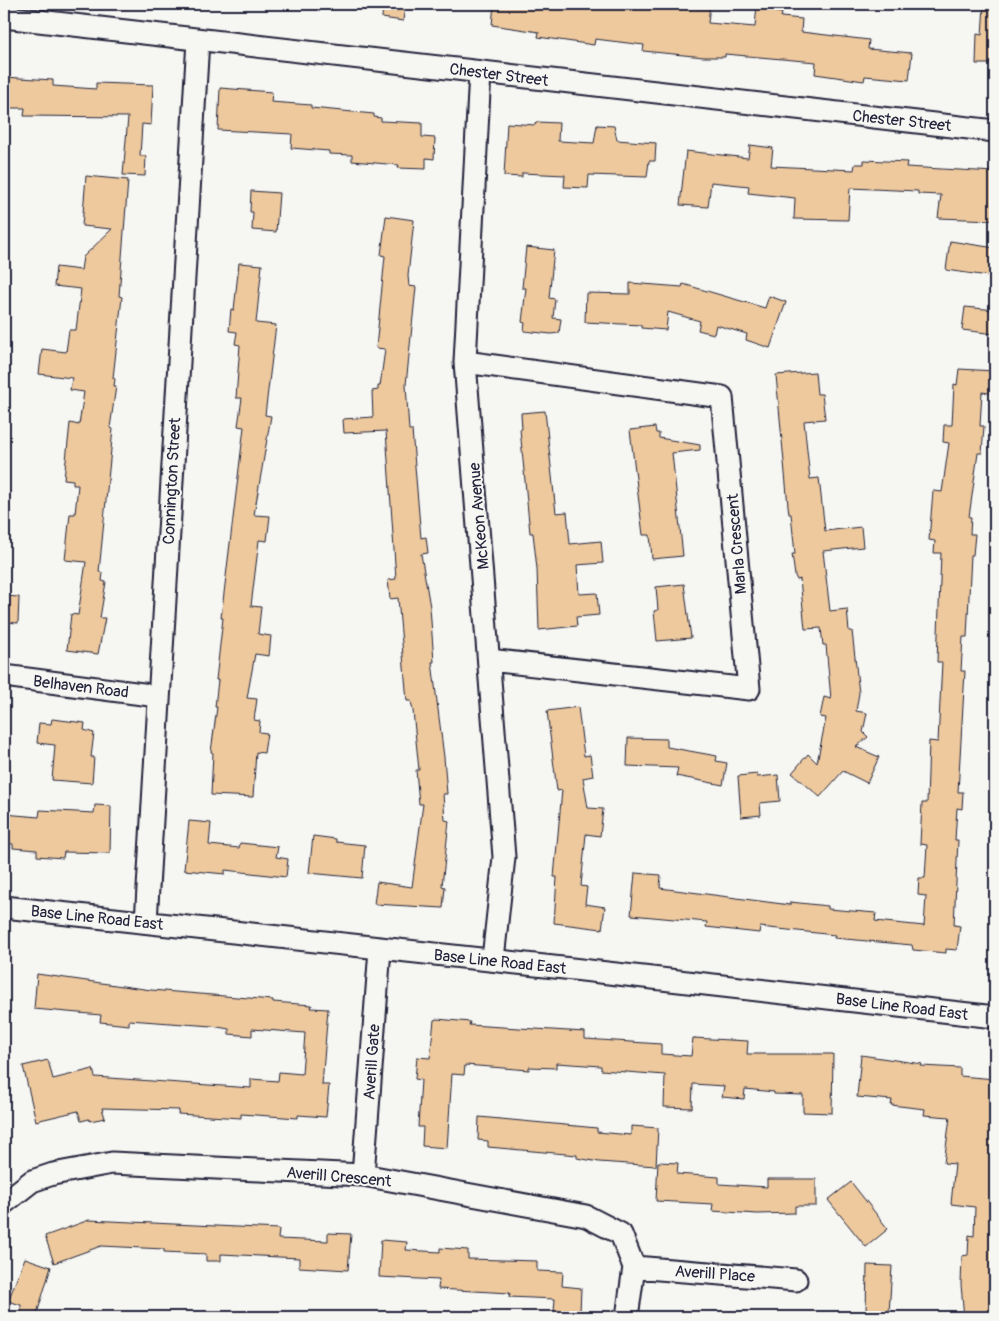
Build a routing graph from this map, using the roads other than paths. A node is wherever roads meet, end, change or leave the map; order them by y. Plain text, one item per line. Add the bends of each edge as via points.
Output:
1 (4, 17) edge
2 (198, 40) junction
3 (480, 72) junction
4 (995, 131) edge
5 (465, 362) junction
6 (490, 660) junction
7 (4, 676) edge
8 (158, 696) junction
9 (4, 907) edge
10 (146, 922) junction
11 (380, 949) junction
12 (493, 959) junction
13 (995, 1017) edge
14 (362, 1175) junction
15 (4, 1203) edge
16 (634, 1267) junction
17 (796, 1280) dead end
18 (627, 1317) edge

1 - 2 street, Chester Street
2 - 3 street, Chester Street
2 - 8 street, Connington Street
3 - 4 street, Chester Street
3 - 5 street, McKeon Avenue
5 - 6 street, McKeon Avenue
5 - 6 street, Marla Crescent via 722,397 749,689
6 - 12 street, McKeon Avenue via 504,857
7 - 8 street, Belhaven Road
8 - 10 street, Connington Street
9 - 10 street, Base Line Road East
10 - 11 street, Base Line Road East
11 - 12 street, Base Line Road East
11 - 14 street, Averill Gate
12 - 13 street, Base Line Road East
14 - 15 street, Averill Crescent via 112,1163 32,1181
14 - 16 street, Averill Crescent via 586,1216 621,1234
16 - 17 street, Averill Place
16 - 18 street, Averill Crescent

